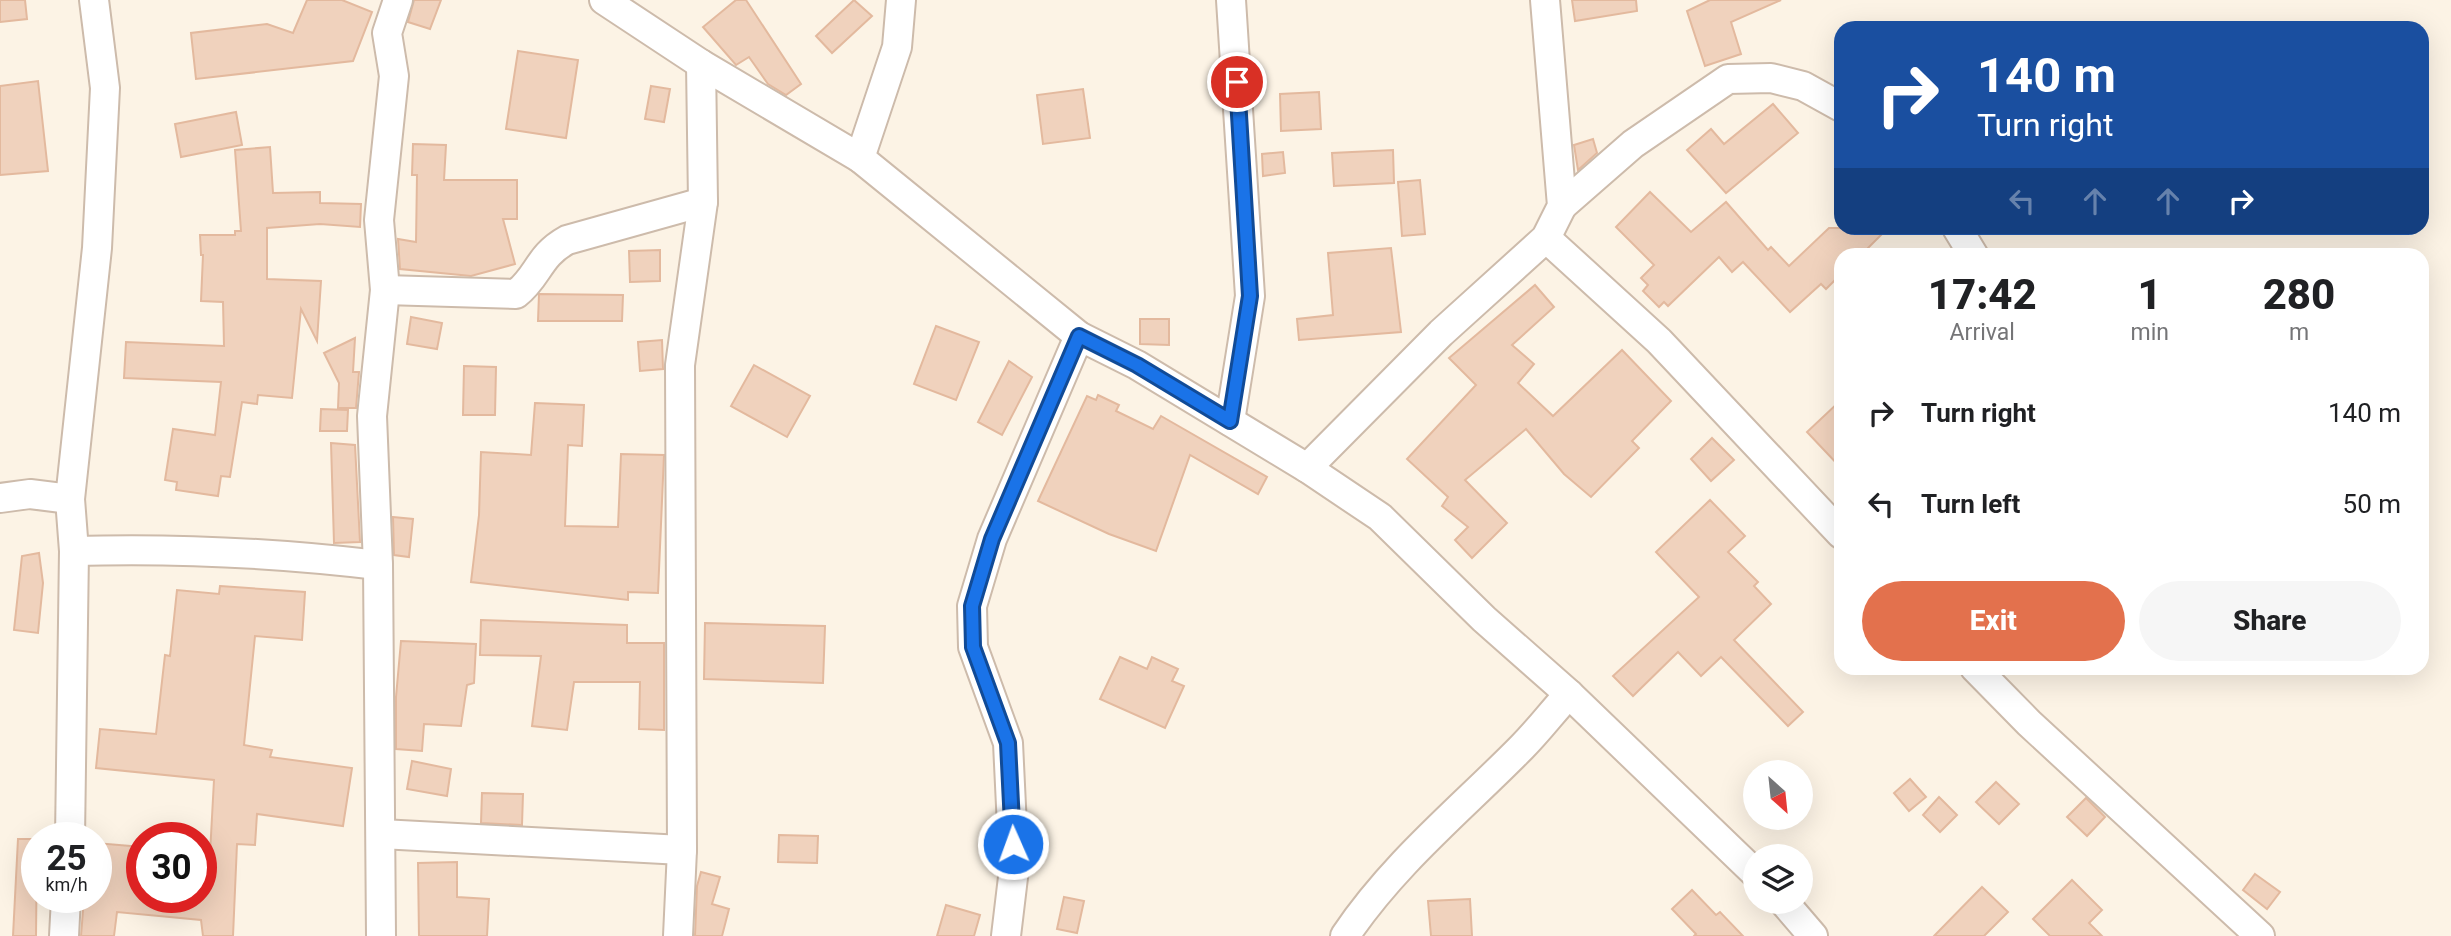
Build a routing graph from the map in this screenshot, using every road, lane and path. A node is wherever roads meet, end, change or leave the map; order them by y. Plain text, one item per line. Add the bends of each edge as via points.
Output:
1 (94, 0) edge
2 (398, 0) edge
3 (604, 0) edge
4 (901, 0) edge
5 (1231, 0) edge
6 (1545, 0) edge
7 (701, 64) junction
8 (1834, 103) edge
9 (860, 158) junction
10 (703, 202) junction
11 (1562, 206) junction
12 (1546, 238) junction
13 (385, 290) junction
14 (1079, 336) junction
15 (1230, 421) junction
16 (1307, 468) junction
17 (0, 498) edge
18 (71, 499) junction
19 (1834, 527) edge
20 (74, 551) junction
21 (379, 565) junction
22 (1982, 675) edge
23 (1569, 694) junction
24 (70, 822) edge
25 (381, 834) junction
26 (682, 850) junction
27 (1743, 861) edge
28 (65, 913) edge
29 (1794, 914) edge
30 (64, 936) edge
31 (381, 936) edge
32 (678, 936) edge
33 (1006, 936) edge
34 (1345, 936) edge
35 (1813, 936) edge
36 (2260, 936) edge

1 - 18 street via 105,88 97,248
2 - 13 street via 387,33 394,76 379,219
3 - 7 street
4 - 9 street via 897,47
5 - 15 street via 1250,296
6 - 11 street
7 - 9 street
7 - 10 street
8 - 11 street via 1803,86 1771,78 1728,79 1633,144
9 - 14 street
10 - 13 street via 567,240 549,250 516,294
10 - 26 street via 680,365
11 - 12 street
12 - 16 street via 1441,332
12 - 19 street via 1659,341
13 - 21 street via 372,416
14 - 15 street
14 - 33 street via 992,539 972,606 973,647 1008,743 1014,869
15 - 16 street
16 - 23 street via 1380,517
17 - 18 street via 30,494
18 - 20 street
20 - 21 street via 291,555
20 - 24 street
21 - 25 street
22 - 36 street
23 - 27 street
23 - 34 street via 1523,746 1429,834 1365,906
25 - 26 street
25 - 31 street
26 - 32 street
28 - 30 street
29 - 35 street

